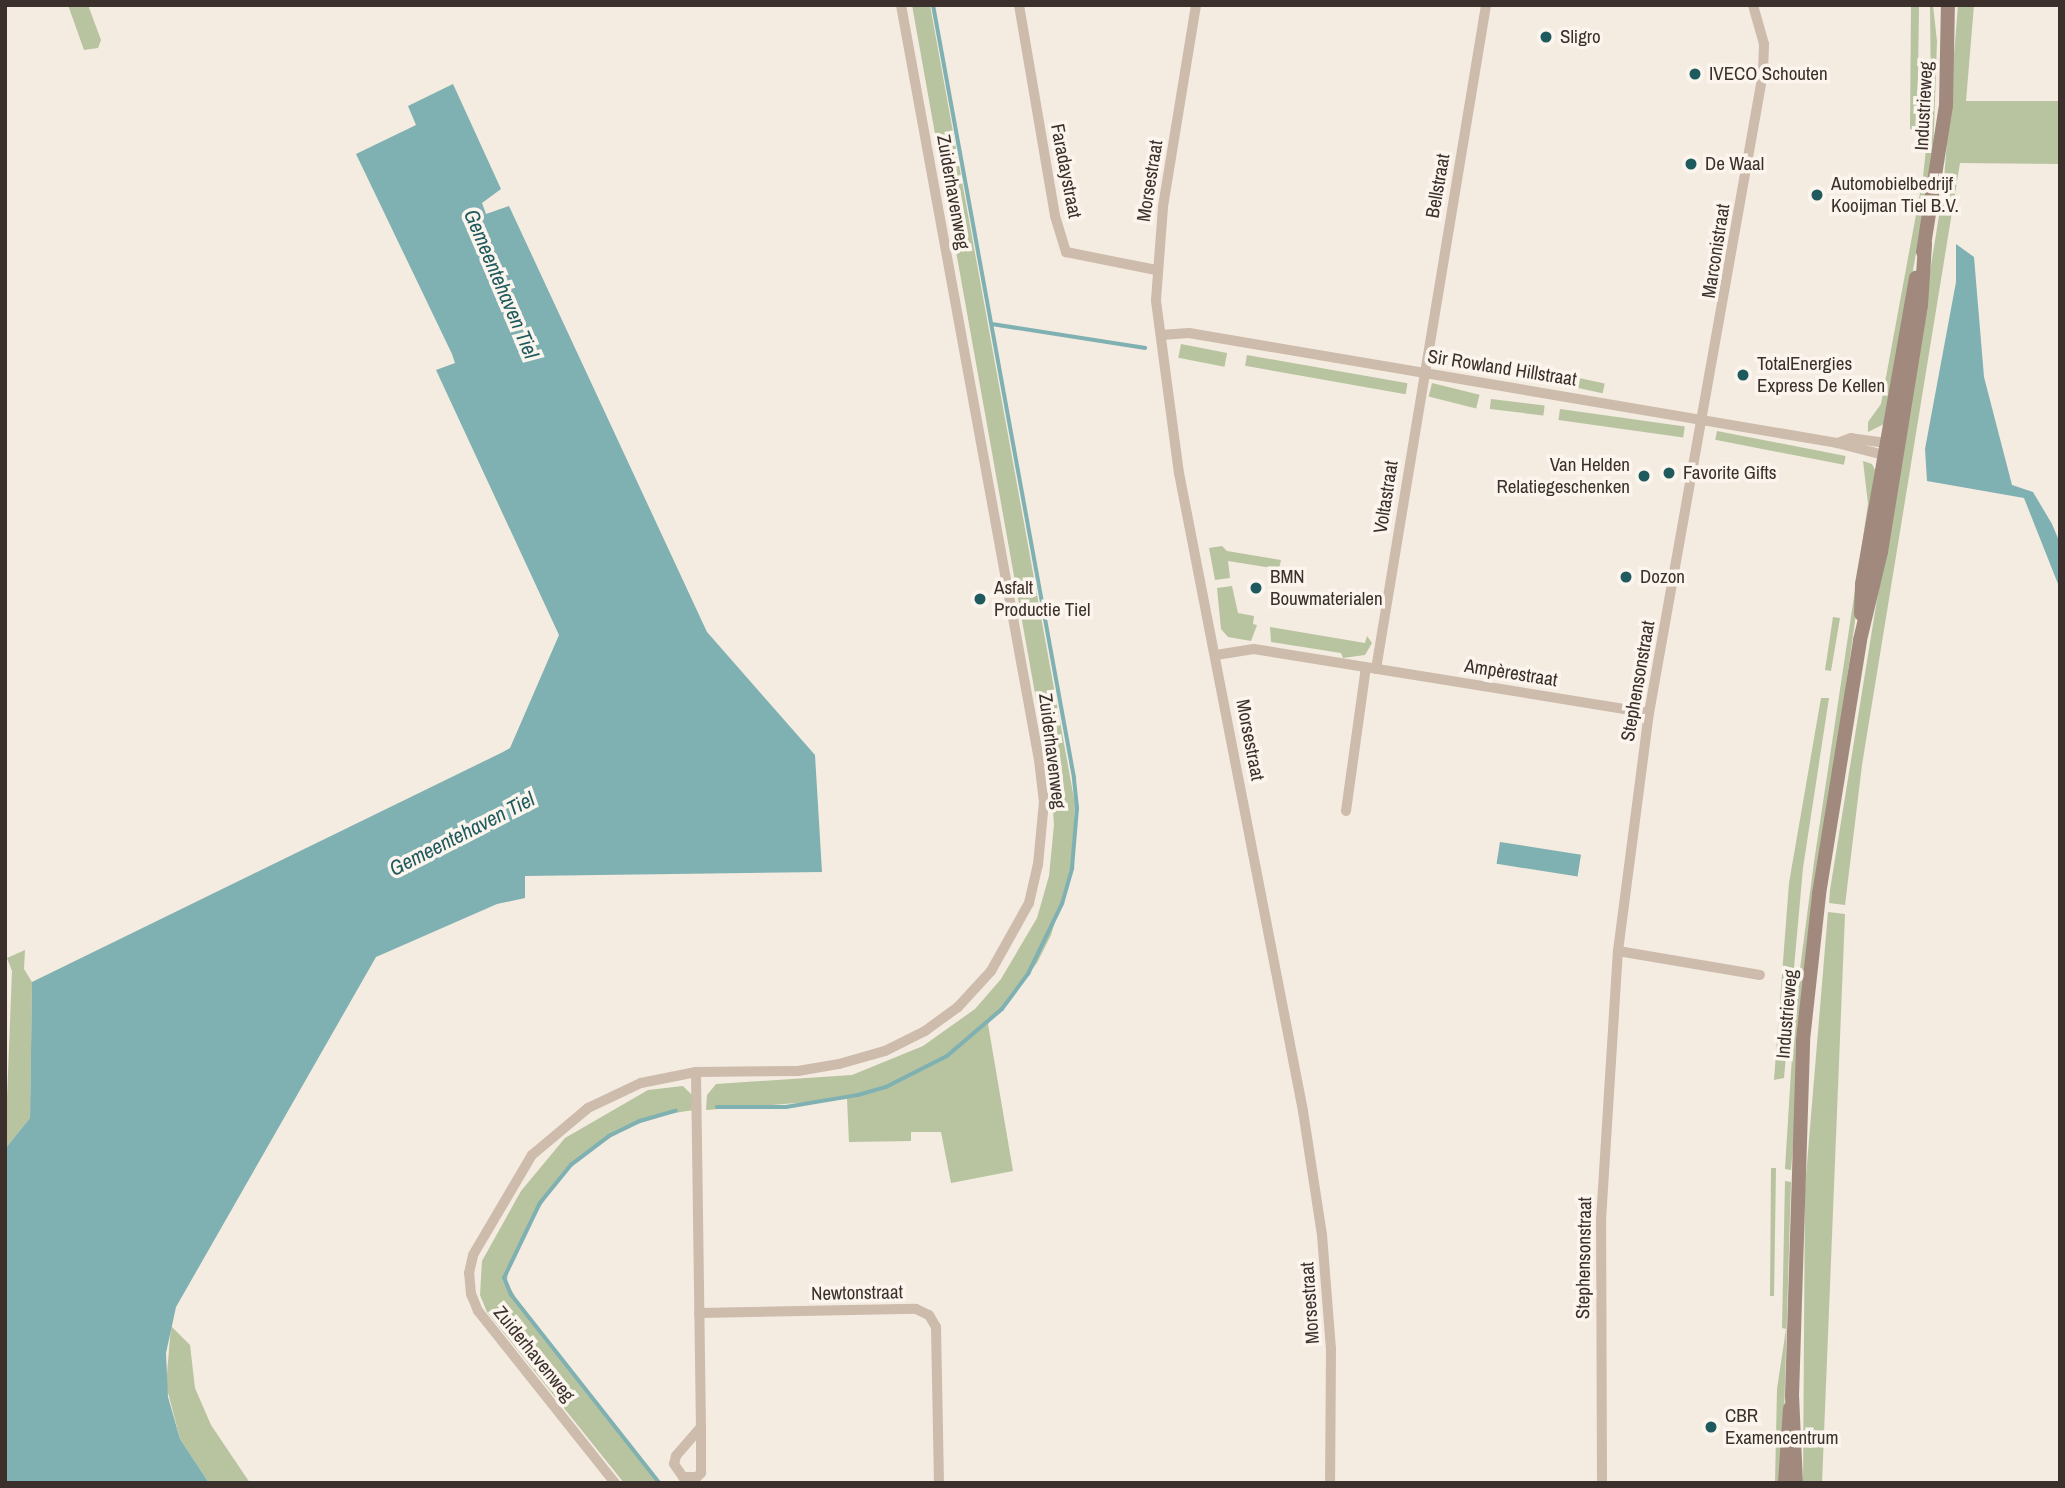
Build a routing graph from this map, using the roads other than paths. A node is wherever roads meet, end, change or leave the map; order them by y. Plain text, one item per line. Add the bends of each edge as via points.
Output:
1 (901, 5) edge
2 (1019, 5) edge
3 (1196, 5) edge
4 (1486, 5) edge
5 (1754, 5) edge
6 (1941, 5) edge
7 (1948, 5) edge
8 (1946, 52) junction
9 (1156, 270) junction
10 (1161, 335) junction
11 (1424, 373) junction
12 (1705, 419) junction
13 (1889, 450) junction
14 (1216, 655) junction
15 (1371, 668) junction
16 (1649, 713) junction
17 (1346, 810) dead end
18 (1618, 951) junction
19 (1760, 975) dead end
20 (696, 1072) junction
21 (699, 1313) junction
22 (1792, 1396) junction
23 (701, 1427) dead end
24 (615, 1483) edge
25 (939, 1483) edge
26 (1330, 1483) edge
27 (1602, 1483) edge
28 (1785, 1483) edge
29 (1796, 1483) edge

1 - 20 street, Zuiderhavenweg via 1039,760 1044,802 1038,865 1015,933 991,971 958,1007 925,1031 884,1051 839,1065 798,1072
2 - 9 street, Faradaystraat via 1055,215 1066,252
3 - 9 street, Morsestraat
4 - 11 street, Bellstraat
5 - 12 street, Marconistraat via 1764,44 1763,73
6 - 8 main road, Industrieweg
7 - 8 main road, Industrieweg
8 - 13 main road, Industrieweg via 1945,116 1925,244 1921,305
9 - 10 street, Morsestraat
10 - 11 street, Sir Rowland Hillstraat via 1189,333
10 - 14 street, Morsestraat via 1179,473
11 - 12 street, Sir Rowland Hillstraat
11 - 15 street, Voltastraat
12 - 13 street, Sir Rowland Hillstraat via 1837,443 1851,438
12 - 16 street, Stephensonstraat
13 - 22 main road, Industrieweg via 1863,584 1860,640 1819,894 1803,1040
14 - 15 street, Ampèrestraat via 1254,649
14 - 26 street, Morsestraat via 1303,1111 1326,1265
15 - 16 street, Ampèrestraat
15 - 17 street
16 - 18 street, Stephensonstraat
18 - 19 street
18 - 27 street, Stephensonstraat via 1601,1220
20 - 21 street
20 - 24 street, Zuiderhavenweg via 641,1083 565,1124 532,1155 484,1232 469,1273 478,1311
21 - 23 street
21 - 25 street, Newtonstraat via 916,1309 929,1315 936,1328
22 - 28 main road, Industrieweg via 1785,1429
22 - 29 main road, Industrieweg

